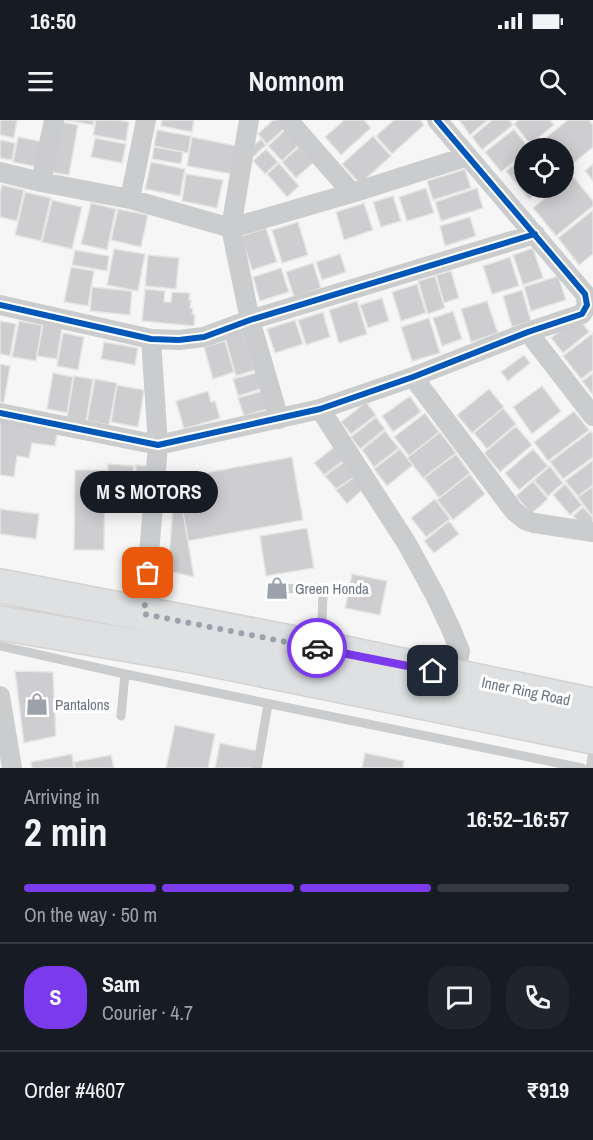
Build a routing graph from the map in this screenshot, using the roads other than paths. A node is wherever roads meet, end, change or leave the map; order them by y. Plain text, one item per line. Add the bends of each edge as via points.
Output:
1 (54, 120) edge
2 (146, 120) edge
3 (249, 120) edge
4 (288, 120) edge
5 (437, 120) edge
6 (468, 156) junction
7 (0, 172) edge
8 (42, 182) junction
9 (352, 193) junction
10 (130, 199) junction
11 (231, 228) junction
12 (535, 234) junction
13 (0, 305) edge
14 (250, 320) junction
15 (528, 332) junction
16 (151, 339) junction
17 (413, 377) junction
18 (320, 409) junction
19 (0, 413) edge
20 (593, 417) edge
21 (279, 419) junction
22 (158, 445) junction
23 (593, 532) edge
24 (0, 586) edge
25 (276, 589) dead end
26 (144, 614) junction
27 (0, 623) edge
28 (0, 646) edge
29 (319, 664) junction
30 (125, 674) junction
31 (455, 676) junction
32 (0, 696) edge
33 (268, 704) junction
34 (593, 705) edge
35 (121, 716) dead end
36 (593, 737) edge
37 (593, 752) edge
38 (12, 768) edge
39 (257, 768) edge
40 (582, 768) edge
41 (590, 768) edge

1 - 8 street
2 - 10 street
3 - 11 street
4 - 9 street
5 - 6 street
6 - 9 street
6 - 12 street
7 - 8 street
8 - 10 street
9 - 11 street
10 - 11 street
11 - 14 street
12 - 14 street
12 - 15 street via 585,294 587,305 582,314
13 - 16 street
14 - 16 street via 204,337
14 - 21 street
15 - 17 street
15 - 20 street
16 - 22 street
17 - 18 street
17 - 23 street via 519,516 534,523
18 - 21 street
18 - 31 street via 406,542 435,595 460,651
19 - 22 street
21 - 22 street
22 - 26 street
24 - 26 highway, Inner Ring Road
25 - 29 lane via 316,588 323,594
26 - 29 highway, Inner Ring Road
27 - 29 highway, Inner Ring Road via 193,656
28 - 30 lane
29 - 31 highway, Inner Ring Road
29 - 36 highway, Inner Ring Road
30 - 33 lane
30 - 35 lane
31 - 34 highway, Inner Ring Road
32 - 38 street
33 - 39 lane
33 - 40 lane
37 - 41 lane

